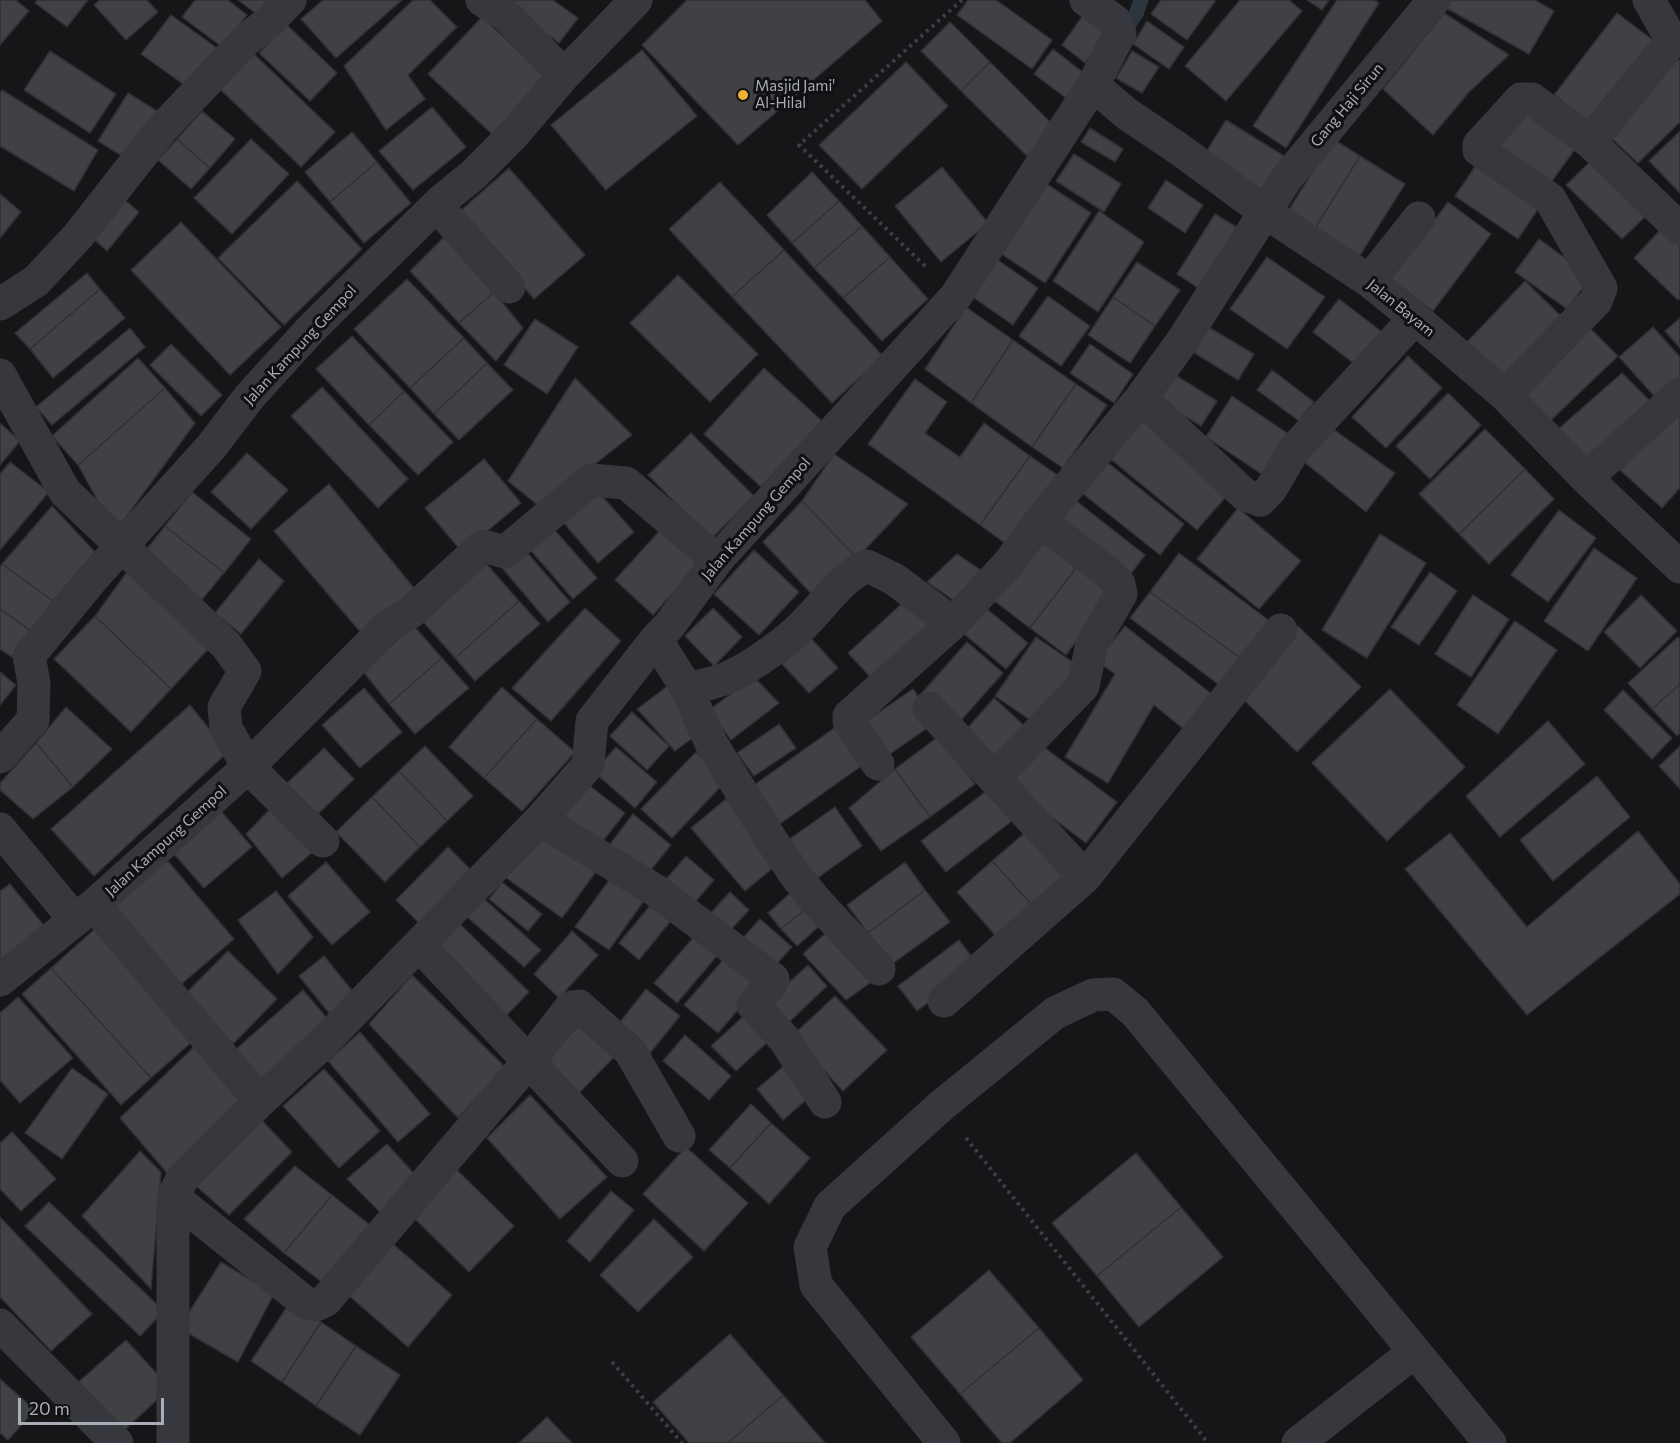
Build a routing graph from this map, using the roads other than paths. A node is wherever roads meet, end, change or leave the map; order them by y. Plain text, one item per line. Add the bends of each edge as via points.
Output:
1 (290, 0) edge
2 (482, 0) edge
3 (636, 0) edge
4 (1086, 0) edge
5 (1434, 0) edge
6 (1649, 0) edge
7 (1676, 45) edge
8 (564, 75) junction
9 (1093, 85) junction
10 (1590, 142) junction
11 (437, 206) junction
12 (1265, 212) junction
13 (1419, 218) dead end
14 (1679, 227) edge
15 (1370, 281) junction
16 (509, 287) dead end
17 (0, 304) edge
18 (1414, 318) junction
19 (0, 375) edge
20 (1505, 395) junction
21 (1141, 398) junction
22 (1678, 399) edge
23 (1586, 478) junction
24 (1040, 521) junction
25 (121, 546) junction
26 (717, 560) junction
27 (1680, 567) edge
28 (953, 623) junction
29 (1281, 630) dead end
30 (656, 639) junction
31 (687, 689) junction
32 (929, 708) dead end
33 (0, 757) edge
34 (878, 764) dead end
35 (248, 767) junction
36 (994, 778) junction
37 (540, 820) junction
38 (0, 829) edge
39 (323, 841) dead end
40 (1085, 877) junction
41 (85, 913) junction
42 (419, 945) junction
43 (879, 969) dead end
44 (0, 980) edge
45 (944, 1001) dead end
46 (529, 1061) junction
47 (260, 1101) junction
48 (825, 1102) dead end
49 (679, 1136) dead end
50 (622, 1161) dead end
51 (173, 1197) junction
52 (0, 1325) edge
53 (1414, 1352) junction
54 (117, 1443) edge
55 (173, 1443) edge
56 (944, 1443) edge
57 (1298, 1443) edge
58 (1490, 1443) edge

1 - 17 street via 246,40 161,130 78,236 36,281
2 - 8 street via 506,15
3 - 8 street, Jalan Kampung Gempol
4 - 9 street, Jalan Kampung Gempol via 1115,21 1120,33
5 - 12 street, Gang Haji Sirun via 1286,179
6 - 7 street
7 - 10 street
8 - 11 street, Jalan Kampung Gempol via 514,134
9 - 12 street, Jalan Bayam via 1127,114
9 - 26 street, Jalan Kampung Gempol via 956,296
10 - 14 street
10 - 20 street via 1532,99 1521,99 1479,145 1479,150 1550,199 1601,288 1596,302
11 - 16 street
11 - 25 street, Jalan Kampung Gempol via 311,329
12 - 15 street, Jalan Bayam
12 - 21 street, Gang Haji Sirun
13 - 15 street
15 - 18 street, Jalan Bayam
18 - 20 street, Jalan Bayam
18 - 21 street via 1293,451 1260,500 1245,495
19 - 25 street via 65,492
20 - 23 street, Jalan Bayam
21 - 24 street, Gang Haji Sirun
22 - 23 street
23 - 27 street, Jalan Bayam
24 - 28 street, Gang Haji Sirun via 1009,562
24 - 36 street via 1106,571 1119,584 1120,594 1092,645 1083,686
25 - 33 street, Jalan Kampung Gempol via 28,656 34,683 33,720
25 - 35 street via 226,645 245,671 224,707 226,728
26 - 30 street, Jalan Kampung Gempol
26 - 35 street, Jalan Kampung Gempol via 626,483 591,480 506,552 483,546 411,612 387,627
28 - 31 street via 894,579 867,566 839,585 787,640 731,677
28 - 34 street, Gang Haji Sirun via 849,717
29 - 40 street
30 - 31 street
30 - 37 street, Jalan Kampung Gempol via 592,721 588,765
31 - 43 street via 711,743 770,838 810,893
32 - 36 street
35 - 39 street
35 - 41 street, Jalan Kampung Gempol
36 - 40 street
37 - 42 street, Jalan Kampung Gempol
37 - 48 street via 655,890 773,979 753,1005 785,1040
38 - 41 street
40 - 45 street
41 - 44 street, Jalan Kampung Gempol
41 - 47 street
42 - 46 street
42 - 47 street, Jalan Kampung Gempol
46 - 49 street via 571,1007 579,1006 630,1051
46 - 50 street
46 - 51 street via 325,1301 316,1305 306,1302
47 - 51 street, Jalan Kampung Gempol via 182,1179
51 - 55 street
52 - 54 street
53 - 56 street via 1135,1012 1113,994 1093,995 1055,1013 941,1106 830,1206 810,1247 816,1285
53 - 57 street
53 - 58 street

